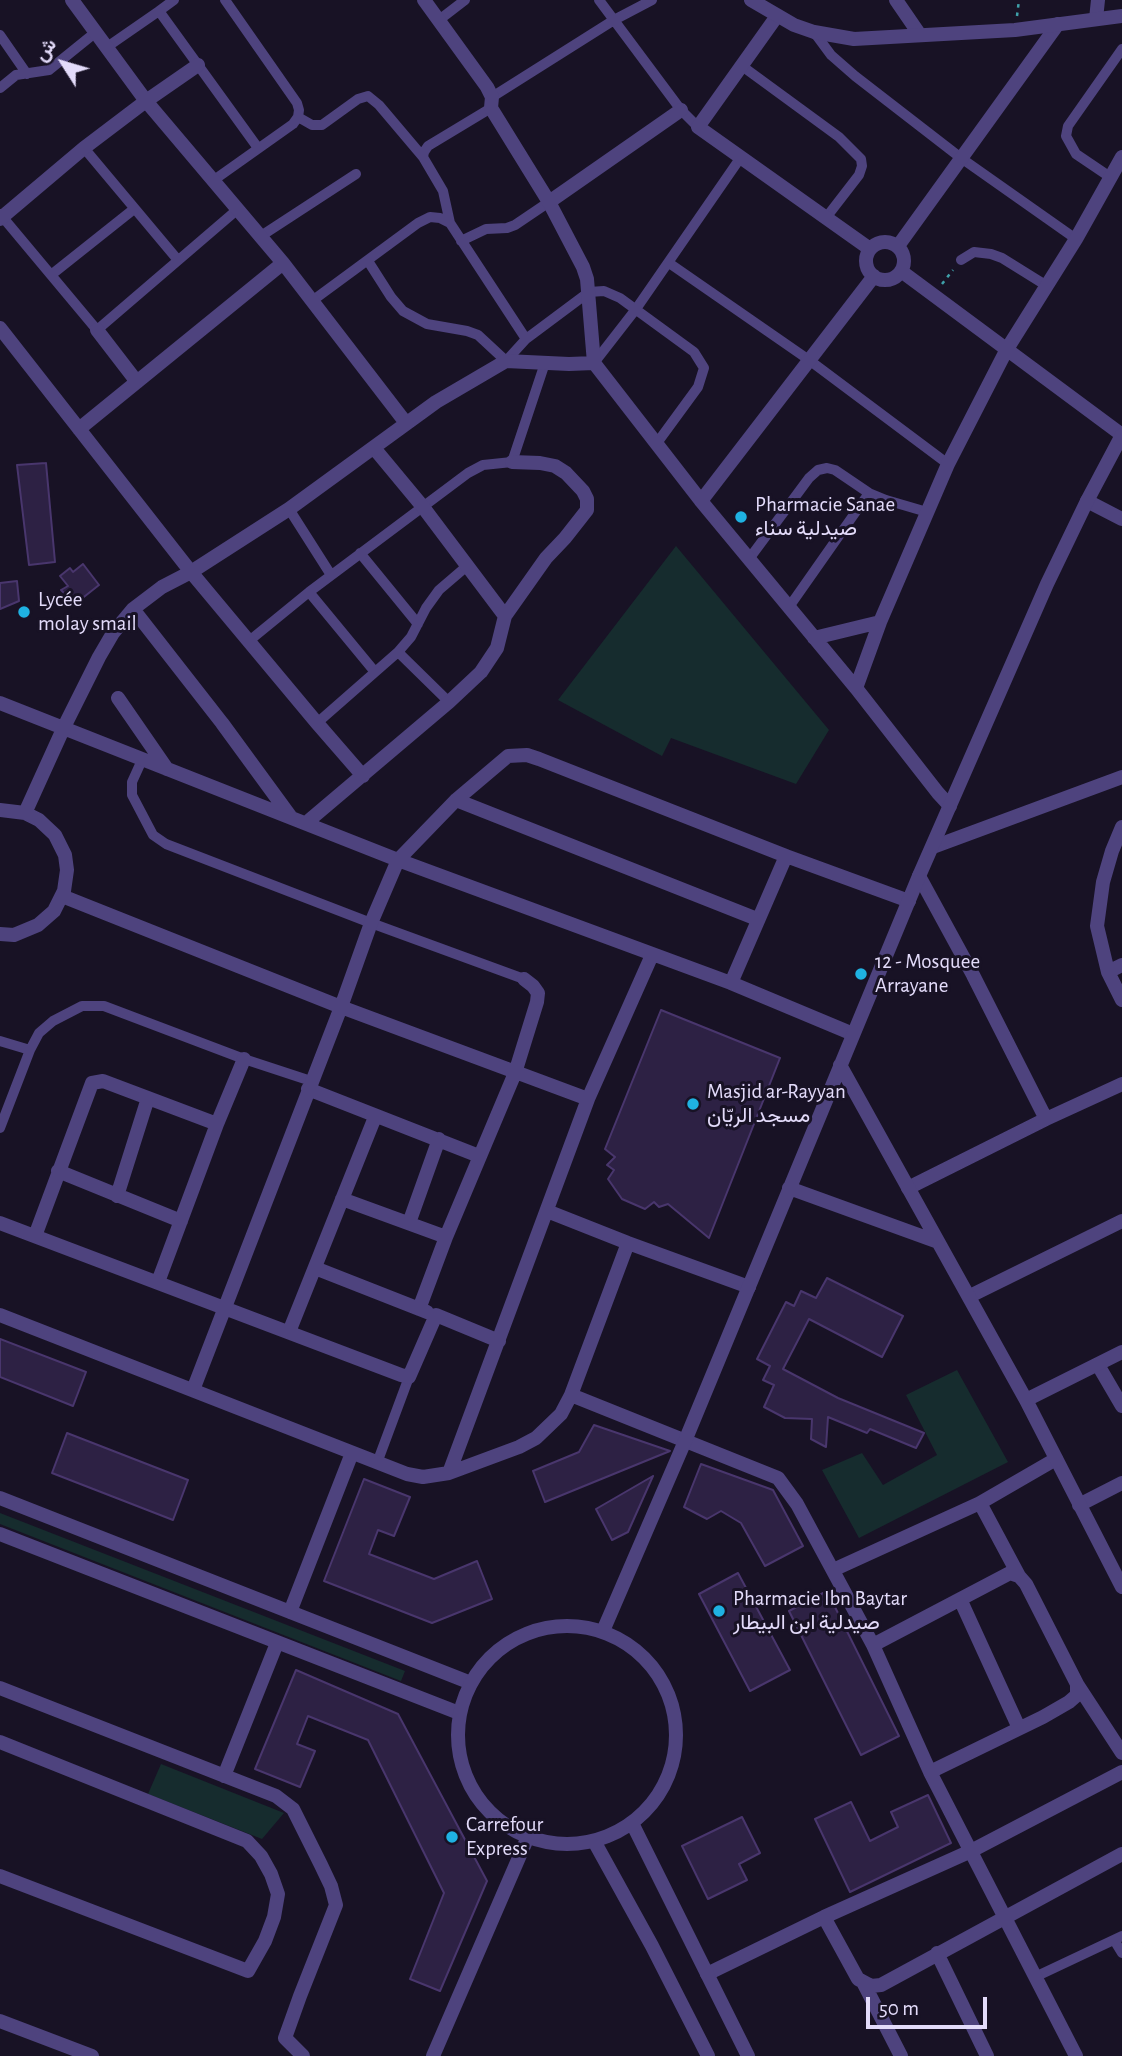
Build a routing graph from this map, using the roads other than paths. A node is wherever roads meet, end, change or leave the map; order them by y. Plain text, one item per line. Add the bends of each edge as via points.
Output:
1 (72, 0) edge
2 (174, 0) edge
3 (225, 0) edge
4 (424, 0) edge
5 (465, 0) edge
6 (599, 0) edge
7 (652, 0) edge
8 (751, 0) edge
9 (896, 0) edge
10 (1098, 0) edge
11 (159, 11) junction
12 (777, 16) junction
13 (1122, 16) edge
14 (1096, 19) junction
15 (439, 20) junction
16 (614, 20) junction
17 (1058, 24) junction
18 (814, 32) junction
19 (96, 33) junction
20 (0, 35) edge
21 (920, 35) junction
22 (107, 47) junction
23 (1122, 49) edge
24 (198, 65) junction
25 (742, 65) junction
26 (27, 74) junction
27 (0, 88) edge
28 (146, 101) junction
29 (492, 102) junction
30 (681, 110) junction
31 (298, 117) junction
32 (698, 127) junction
33 (84, 148) junction
34 (258, 149) junction
35 (423, 157) junction
36 (741, 157) junction
37 (1122, 157) edge
38 (961, 159) junction
39 (356, 174) dead end
40 (1110, 177) junction
41 (214, 180) junction
42 (549, 202) junction
43 (134, 209) junction
44 (238, 209) junction
45 (1, 217) edge
46 (825, 219) junction
47 (450, 223) junction
48 (261, 236) junction
49 (1076, 239) junction
50 (461, 241) junction
51 (898, 246) junction
52 (870, 249) junction
53 (177, 259) junction
54 (961, 260) road end
55 (368, 261) junction
56 (283, 262) junction
57 (669, 263) junction
58 (901, 271) junction
59 (51, 275) junction
60 (874, 276) junction
61 (1047, 286) junction
62 (589, 292) junction
63 (312, 301) junction
64 (636, 309) junction
65 (0, 328) edge
66 (97, 330) junction
67 (526, 339) junction
68 (1007, 349) junction
69 (809, 360) junction
70 (506, 361) junction
71 (544, 363) junction
72 (594, 363) junction
73 (137, 382) junction
74 (406, 423) junction
75 (79, 429) junction
76 (1122, 435) edge
77 (657, 443) junction
78 (374, 448) junction
79 (512, 461) junction
80 (948, 464) junction
81 (869, 493) junction
82 (701, 501) junction
83 (1087, 501) junction
84 (423, 507) junction
85 (289, 509) junction
86 (927, 512) junction
87 (1122, 519) edge
88 (360, 553) junction
89 (749, 559) junction
90 (467, 566) junction
91 (191, 572) junction
92 (331, 575) junction
93 (309, 592) junction
94 (789, 607) junction
95 (133, 609) junction
96 (505, 616) junction
97 (880, 622) junction
98 (418, 624) junction
99 (814, 638) junction
100 (249, 641) junction
101 (398, 652) junction
102 (375, 672) junction
103 (856, 688) junction
104 (118, 698) dead end
105 (449, 702) junction
106 (0, 703) edge
107 (317, 723) junction
108 (64, 727) junction
109 (142, 760) junction
110 (167, 769) junction
111 (363, 776) junction
112 (1122, 777) edge
113 (457, 800) junction
114 (950, 806) junction
115 (0, 810) edge
116 (25, 813) junction
117 (291, 817) junction
118 (306, 823) junction
119 (1122, 827) edge
120 (933, 847) junction
121 (786, 856) junction
122 (398, 860) junction
123 (919, 876) junction
124 (62, 896) junction
125 (909, 901) junction
126 (757, 919) junction
127 (371, 923) junction
128 (0, 934) edge
129 (652, 955) junction
130 (1122, 965) edge
131 (1108, 972) junction
132 (524, 979) joint
133 (731, 983) junction
134 (1122, 1000) edge
135 (341, 1007) junction
136 (853, 1034) junction
137 (0, 1041) edge
138 (30, 1050) junction
139 (244, 1059) junction
140 (840, 1065) junction
141 (515, 1073) junction
142 (1122, 1084) edge
143 (309, 1085) junction
144 (148, 1098) junction
145 (588, 1099) junction
146 (375, 1117) junction
147 (1046, 1119) junction
148 (217, 1124) junction
149 (0, 1128) edge
150 (439, 1139) junction
151 (479, 1156) junction
152 (58, 1171) junction
153 (789, 1188) junction
154 (908, 1188) junction
155 (117, 1196) junction
156 (342, 1199) junction
157 (547, 1211) junction
158 (181, 1221) junction
159 (1122, 1221) edge
160 (0, 1223) edge
161 (409, 1223) junction
162 (35, 1236) junction
163 (446, 1237) junction
164 (938, 1242) junction
165 (628, 1243) junction
166 (315, 1268) junction
167 (158, 1282) junction
168 (749, 1287) junction
169 (970, 1296) junction
170 (225, 1307) junction
171 (419, 1309) junction
172 (0, 1315) edge
173 (436, 1315) junction
174 (289, 1332) junction
175 (499, 1341) junction
176 (1122, 1352) edge
177 (1098, 1365) junction
178 (409, 1377) junction
179 (193, 1390) junction
180 (570, 1395) junction
181 (1026, 1400) junction
182 (1122, 1406) edge
183 (685, 1441) junction
184 (352, 1453) junction
185 (1056, 1459) junction
186 (377, 1463) junction
187 (449, 1473) junction
188 (1122, 1483) edge
189 (0, 1498) edge
190 (980, 1503) junction
191 (1079, 1504) junction
192 (0, 1535) edge
193 (833, 1570) junction
194 (1018, 1576) junction
195 (1122, 1587) edge
196 (960, 1598) junction
197 (290, 1612) junction
198 (603, 1631) junction
199 (277, 1643) junction
200 (873, 1645) junction
201 (471, 1683) junction
202 (1077, 1684) junction
203 (0, 1688) edge
204 (458, 1713) junction
205 (1019, 1728) junction
206 (0, 1742) edge
207 (1122, 1753) edge
208 (930, 1772) junction
209 (1122, 1772) edge
210 (224, 1776) junction
211 (632, 1823) junction
212 (527, 1839) junction
213 (594, 1841) junction
214 (971, 1851) junction
215 (1122, 1854) edge
216 (0, 1876) edge
217 (824, 1917) junction
218 (1005, 1919) junction
219 (1118, 1938) edge
220 (937, 1953) junction
221 (1122, 1953) edge
222 (708, 1974) junction
223 (1035, 1978) junction
224 (864, 1984) junction
225 (0, 2021) edge
226 (92, 2056) edge
227 (303, 2056) edge
228 (433, 2056) edge
229 (708, 2056) edge
230 (748, 2056) edge
231 (901, 2056) edge
232 (987, 2056) edge
233 (1076, 2056) edge

1 - 19 street
2 - 11 lane
3 - 31 lane via 297,103
4 - 15 street
5 - 15 lane
6 - 16 lane
7 - 16 lane
8 - 12 street
9 - 21 street
10 - 14 street
11 - 22 lane
11 - 24 lane
12 - 18 street
12 - 25 street
13 - 14 street
14 - 17 street
15 - 29 street via 481,76
16 - 29 lane
16 - 30 lane
17 - 21 street
17 - 38 street
18 - 21 street via 854,38
18 - 38 lane via 855,76
19 - 22 street
19 - 26 lane via 49,70
20 - 26 lane
22 - 28 street
23 - 40 lane via 1068,126 1066,136 1076,154
24 - 28 street
24 - 34 lane
25 - 32 street
25 - 46 lane via 839,137 861,159 859,176
26 - 27 lane via 16,75
28 - 33 street
28 - 41 street
29 - 35 lane via 428,146
29 - 42 street
30 - 32 lane
30 - 42 street
31 - 34 lane
31 - 35 lane via 323,125 368,96
32 - 36 street
33 - 43 lane
33 - 45 street
34 - 41 lane
35 - 47 lane via 443,191
36 - 46 street
36 - 57 lane
37 - 40 street
38 - 49 lane
38 - 51 street
39 - 48 lane
40 - 49 street
41 - 44 street
42 - 50 lane via 515,225 486,229
42 - 62 street via 583,267
43 - 53 lane
43 - 59 lane
44 - 48 street
44 - 53 lane
45 - 59 lane
46 - 52 street
47 - 50 lane
47 - 55 lane via 430,217
48 - 56 street
49 - 61 street
50 - 67 lane
51 - 52 street via 888,241
51 - 58 street via 904,258
52 - 60 street via 866,258
53 - 66 lane
54 - 61 lane via 974,252 991,254
55 - 63 lane
55 - 70 lane via 403,311 427,324 478,335
56 - 63 street
56 - 73 street
57 - 64 lane
57 - 69 lane
58 - 60 street via 889,279
58 - 68 street
59 - 66 lane
60 - 69 street
61 - 68 street
62 - 64 lane via 612,294
62 - 67 lane
62 - 72 street
63 - 74 street
64 - 72 lane
64 - 77 lane via 694,352 705,368 698,387
65 - 75 street
66 - 73 street
67 - 70 lane
68 - 76 street
68 - 80 street
69 - 80 lane
69 - 82 street
70 - 71 street
70 - 74 street
71 - 72 street
71 - 79 lane
72 - 77 street
73 - 75 street
74 - 78 street
75 - 91 street
76 - 83 street
77 - 82 street
78 - 84 street
78 - 85 street
79 - 84 lane via 482,465
79 - 96 street via 555,466 574,480 588,505
80 - 86 street
81 - 86 lane
81 - 89 lane via 835,470 818,470
81 - 94 lane
82 - 89 street
83 - 87 street
83 - 114 street
84 - 88 lane
84 - 90 street
85 - 91 street
85 - 92 lane
86 - 97 street
88 - 92 lane
88 - 98 lane
89 - 94 street
90 - 96 street
90 - 98 lane via 439,590
91 - 95 street
91 - 100 street
92 - 93 lane
93 - 100 lane
93 - 102 lane
94 - 99 street
95 - 108 street via 108,641
95 - 117 street
96 - 105 street via 488,663
97 - 99 street
97 - 103 street
98 - 101 lane
99 - 103 street
100 - 107 street
101 - 102 lane
101 - 105 lane
102 - 107 lane
103 - 114 street
104 - 110 street
105 - 111 street
106 - 108 street
107 - 111 street
108 - 109 street
108 - 116 street
109 - 110 street
109 - 127 lane via 132,782 132,795 153,835 185,852
110 - 117 street
111 - 118 street
112 - 120 street
113 - 121 street via 508,756 527,755
113 - 122 street
113 - 126 street
114 - 120 street
115 - 116 street
116 - 124 street via 55,835 65,855
117 - 118 street
118 - 122 street
119 - 131 street via 1103,882 1097,926
120 - 123 street
121 - 125 street
121 - 126 street
122 - 127 street
122 - 129 street
123 - 125 street
123 - 147 street
124 - 128 street via 38,925 13,935
124 - 135 street
125 - 136 street
126 - 133 street
127 - 132 lane
127 - 135 street
129 - 133 street
129 - 145 street
130 - 131 street
131 - 134 street
132 - 141 street via 538,993
133 - 136 street
135 - 141 street
135 - 143 street
136 - 140 street
137 - 138 lane
138 - 139 lane via 39,1034 64,1015 82,1006 104,1006
138 - 149 lane
139 - 143 lane
139 - 148 street
140 - 153 street
140 - 154 street
141 - 145 street
141 - 151 street
142 - 147 street
143 - 146 street
143 - 170 street
144 - 148 street
144 - 152 street via 103,1081 92,1083
144 - 155 street
145 - 157 street
146 - 150 street
146 - 156 street
147 - 154 street
148 - 158 street
150 - 151 street
150 - 161 street
151 - 163 street
152 - 155 street
152 - 162 street
153 - 164 street
153 - 168 street
154 - 164 street
155 - 158 street
156 - 161 street
156 - 166 street
157 - 165 street
157 - 175 street
158 - 167 street
159 - 169 street
160 - 162 street
161 - 163 street
162 - 167 street
163 - 171 street
164 - 169 street
165 - 168 street
165 - 180 street
166 - 171 street
166 - 174 street
167 - 170 street
168 - 183 street
169 - 181 street
170 - 174 street
170 - 179 street
171 - 173 street
172 - 179 street
173 - 175 street
173 - 178 street
174 - 178 street
175 - 187 street
176 - 177 street
177 - 181 street
177 - 182 street
178 - 186 lane
179 - 184 street
180 - 183 street
180 - 187 street via 561,1414 536,1438
181 - 185 street
183 - 193 street via 778,1478
183 - 198 street
184 - 186 street
184 - 197 street
185 - 190 street
185 - 191 street
186 - 187 street via 423,1478
188 - 191 street
189 - 197 street
190 - 193 street
190 - 194 street
191 - 195 street
192 - 199 street
193 - 200 street
194 - 196 street via 1010,1573
194 - 202 street
196 - 200 street
196 - 205 street
197 - 201 street
198 - 201 street via 574,1625 545,1627 517,1637 493,1653
198 - 211 street via 634,1647 658,1673 672,1704 676,1739 669,1773 652,1804
199 - 204 street
199 - 210 street
200 - 208 street
201 - 204 street
202 - 205 street via 1077,1695 1069,1702
202 - 207 street
203 - 210 street
204 - 212 street via 462,1769 476,1798 498,1821
205 - 208 street
206 - 216 street via 247,1841 261,1856 278,1894 265,1941 248,1971
208 - 214 street
209 - 214 street
210 - 227 street via 276,1796 293,1810 336,1905 285,2038
211 - 213 street
211 - 222 street
212 - 213 street via 559,1844
212 - 228 street
213 - 229 street
214 - 217 street
214 - 218 street
215 - 218 street
217 - 222 street
217 - 224 street
218 - 220 street
218 - 223 street
219 - 221 lane
219 - 223 lane
220 - 224 street via 881,1984
220 - 232 street
222 - 230 street
223 - 233 street
224 - 231 street
225 - 226 street

